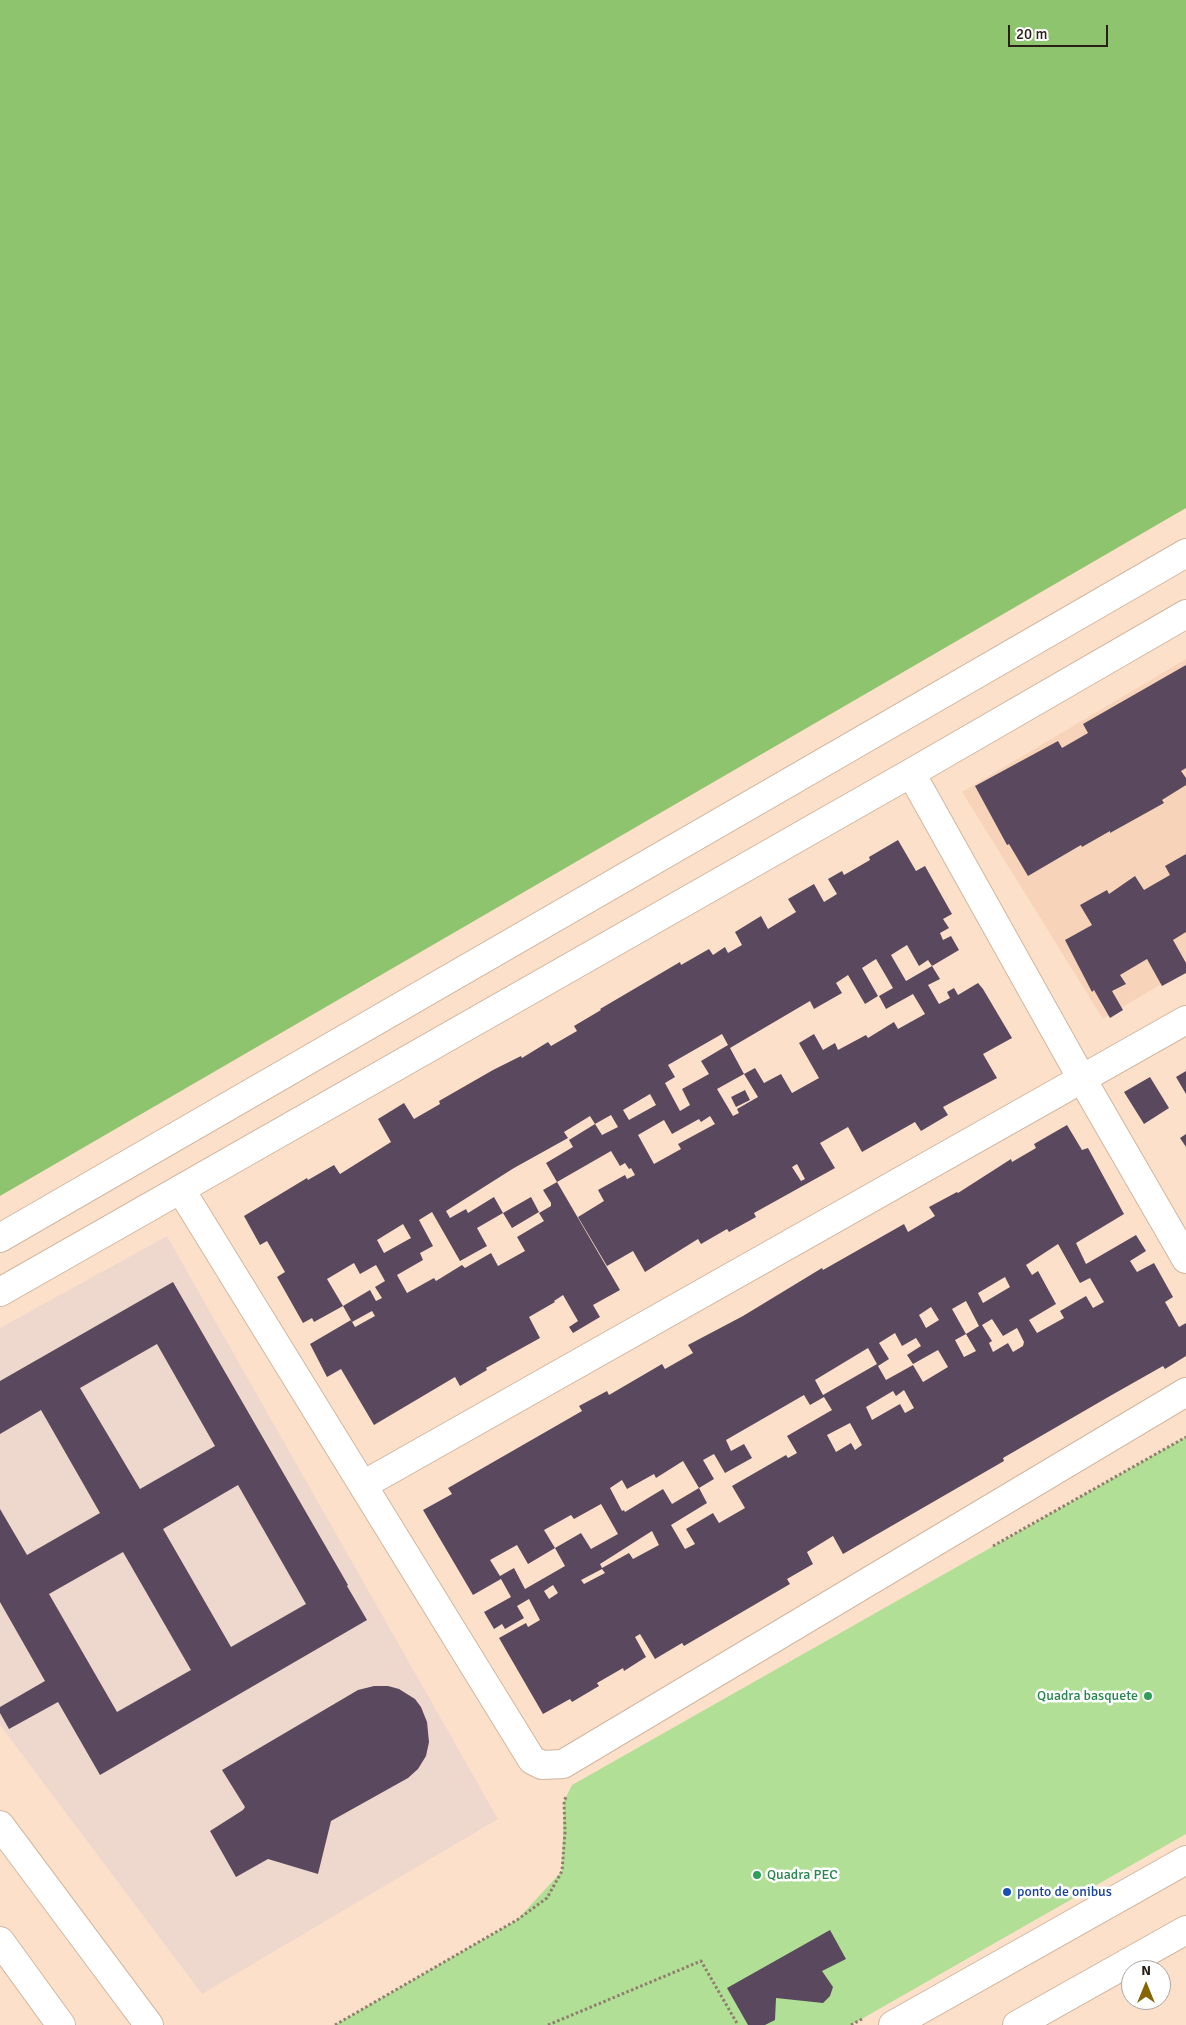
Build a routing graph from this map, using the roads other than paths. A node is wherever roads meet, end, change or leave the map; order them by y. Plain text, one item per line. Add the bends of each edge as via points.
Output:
1 (1186, 553) edge
2 (1186, 614) edge
3 (911, 773) junction
4 (1186, 1020) edge
5 (1082, 1079) junction
6 (181, 1190) junction
7 (0, 1238) edge
8 (1186, 1259) edge
9 (0, 1292) edge
10 (1186, 1392) edge
11 (363, 1485) junction
12 (0, 1825) edge
13 (1186, 1860) edge
14 (1186, 1930) edge
15 (0, 1941) edge
16 (61, 2025) edge
17 (149, 2025) edge
18 (892, 2025) edge
19 (1017, 2025) edge

1 - 7 street
2 - 3 street
3 - 5 street
3 - 6 street
4 - 5 street
5 - 8 street
5 - 11 street
6 - 9 street
6 - 11 street
10 - 11 street via 563,1764 542,1764 532,1760
12 - 17 street
13 - 18 street
14 - 19 street
15 - 16 street

